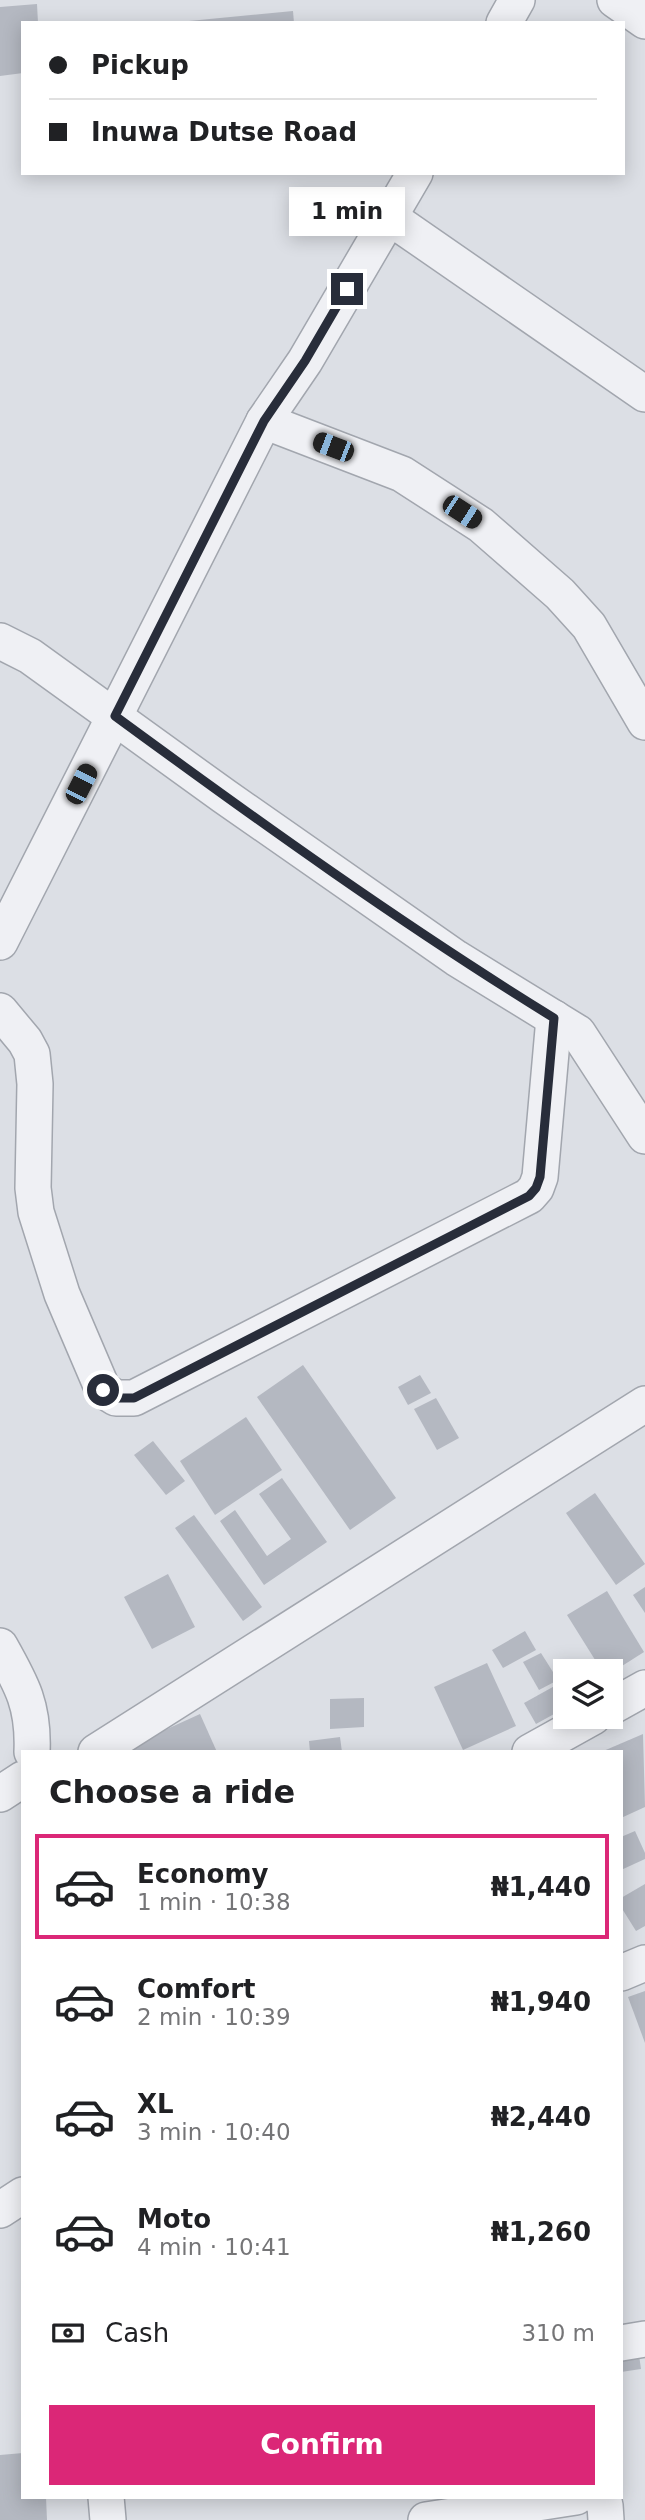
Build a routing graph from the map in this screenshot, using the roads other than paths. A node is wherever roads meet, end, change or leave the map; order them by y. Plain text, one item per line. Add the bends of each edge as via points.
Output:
1 (517, 0) edge
2 (615, 0) edge
3 (645, 20) edge
4 (505, 21) edge
5 (414, 175) edge
6 (389, 217) junction
7 (645, 394) edge
8 (264, 421) junction
9 (0, 641) edge
10 (115, 716) junction
11 (645, 722) edge
12 (0, 942) edge
13 (0, 1011) edge
14 (554, 1018) junction
15 (645, 1136) edge
16 (645, 1404) edge
17 (0, 1646) edge
18 (645, 1688) edge
19 (623, 1700) edge
20 (571, 1729) edge
21 (32, 1750) edge
22 (99, 1750) edge
23 (534, 1750) edge
24 (21, 1780) edge
25 (0, 1794) edge
26 (645, 1963) edge
27 (623, 1972) edge
28 (21, 2195) edge
29 (0, 2210) edge
30 (645, 2339) edge
31 (623, 2343) edge
32 (106, 2499) edge
33 (563, 2499) edge
34 (600, 2499) edge
35 (108, 2520) edge
36 (426, 2520) edge
37 (606, 2520) edge

1 - 4 street
2 - 3 street
5 - 6 street
6 - 7 street
6 - 8 street via 305,361
8 - 10 street
8 - 11 street via 402,474 481,525 589,626
9 - 10 street via 30,656
10 - 12 street
10 - 14 street via 456,958
13 - 14 street via 32,1054 36,1212 82,1342 103,1390 116,1398 134,1398 529,1196 540,1177
14 - 15 street via 579,1033
16 - 22 street
17 - 21 street via 24,1688 33,1728
18 - 19 street
20 - 23 street
24 - 25 street
26 - 27 street
28 - 29 street
30 - 31 street
32 - 35 street
33 - 36 street
34 - 37 street

